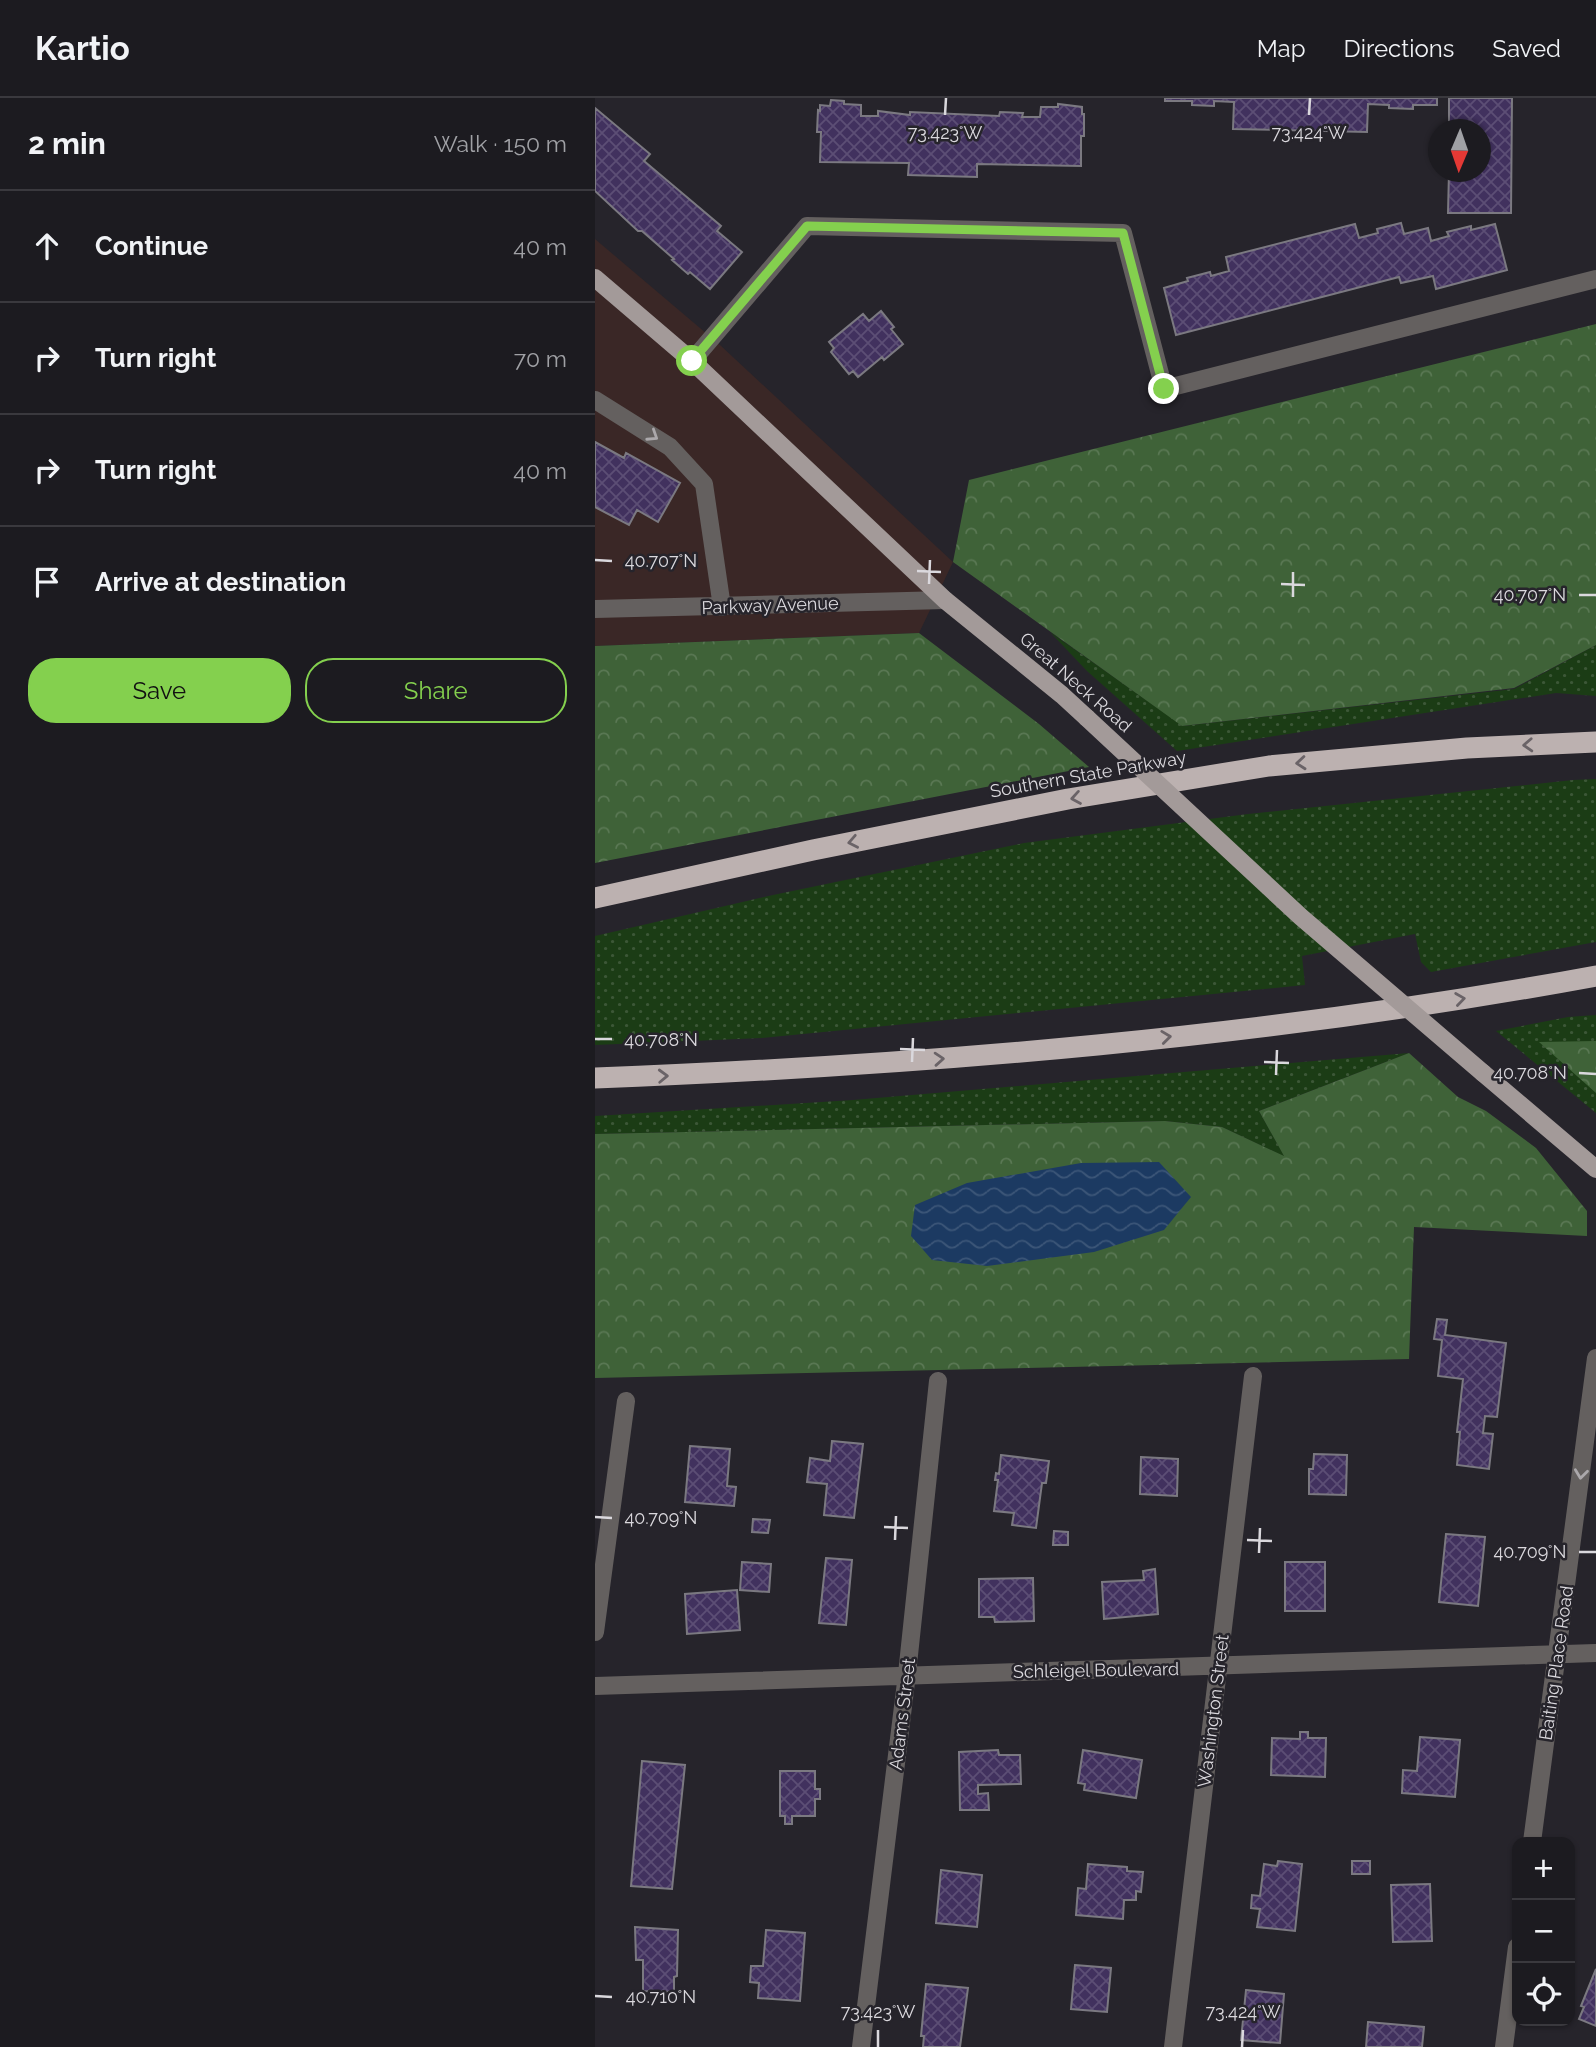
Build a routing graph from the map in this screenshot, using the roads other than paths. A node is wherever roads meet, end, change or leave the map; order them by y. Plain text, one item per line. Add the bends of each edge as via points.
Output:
1 (595, 278) edge
2 (1596, 279) edge
3 (692, 361) junction
4 (595, 400) edge
5 (945, 600) junction
6 (722, 607) junction
7 (595, 609) edge
8 (1596, 742) edge
9 (595, 898) edge
10 (1592, 977) edge
11 (595, 1078) edge
12 (1596, 1169) edge
13 (1596, 1358) edge
14 (1253, 1376) dead end
15 (938, 1381) dead end
16 (627, 1401) dead end
17 (595, 1632) edge
18 (1596, 1653) edge
19 (1557, 1654) junction
20 (1218, 1667) junction
21 (907, 1674) junction
22 (595, 1686) edge
23 (1533, 1837) edge
24 (1515, 1963) edge
25 (862, 2047) edge
26 (1173, 2047) edge
27 (1504, 2047) edge

1 - 3 main road, Great Neck Road
2 - 3 street via 1164,389 1123,233 807,226
3 - 5 main road, Great Neck Road
4 -> 6 street via 670,447 704,484
5 - 6 street, Parkway Avenue
5 - 12 main road, Great Neck Road, bridge via 1062,695 1301,917
6 - 7 street, Parkway Avenue
8 -> 9 highway, Southern State Parkway via 1269,766 1068,799
11 -> 10 highway via 944,1059 1150,1039 1432,1003
13 -> 19 street, Baiting Place Road
14 - 20 street, Washington Street
15 - 21 street, Adams Street
16 - 17 street
18 - 19 street, Schleigel Boulevard
19 - 20 street, Schleigel Boulevard
19 - 23 street, Baiting Place Road
20 - 21 street, Schleigel Boulevard
20 - 26 street, Washington Street
21 - 22 street, Schleigel Boulevard
21 - 25 street, Adams Street
24 - 27 street

